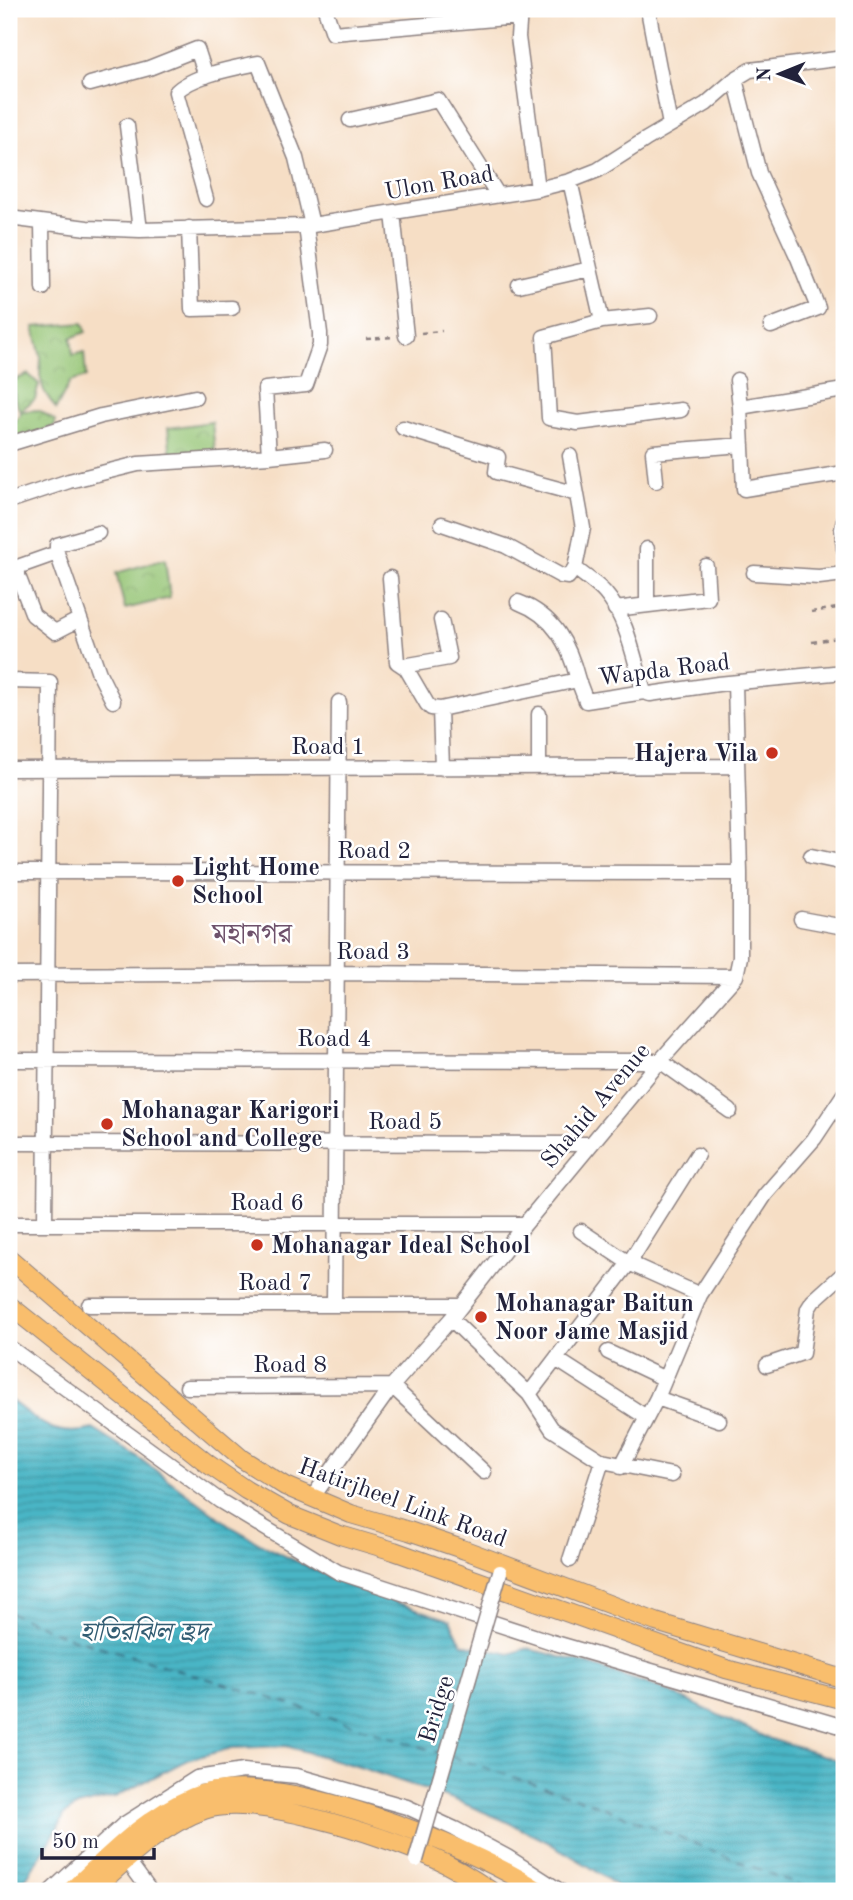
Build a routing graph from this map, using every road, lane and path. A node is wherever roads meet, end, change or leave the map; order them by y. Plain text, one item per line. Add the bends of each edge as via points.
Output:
1 (325, 9) edge
2 (519, 13) edge
3 (649, 15) dead end
4 (844, 58) edge
5 (206, 76) junction
6 (735, 79) junction
7 (90, 84) dead end
8 (350, 120) dead end
9 (670, 125) junction
10 (127, 126) dead end
11 (570, 181) junction
12 (538, 189) junction
13 (498, 195) junction
14 (206, 199) dead end
15 (393, 214) junction
16 (9, 218) edge
17 (42, 223) junction
18 (309, 226) junction
19 (189, 228) junction
20 (140, 230) junction
21 (590, 269) junction
22 (519, 285) dead end
23 (43, 288) dead end
24 (232, 308) dead end
25 (650, 316) dead end
26 (602, 321) junction
27 (771, 326) dead end
28 (442, 331) dead end
29 (406, 336) junction
30 (366, 339) dead end
31 (737, 380) dead end
32 (844, 390) edge
33 (195, 397) dead end
34 (740, 407) junction
35 (681, 410) dead end
36 (403, 428) dead end
37 (9, 444) edge
38 (742, 444) junction
39 (325, 450) dead end
40 (269, 456) junction
41 (570, 456) dead end
42 (844, 473) edge
43 (656, 481) dead end
44 (577, 494) junction
45 (9, 501) edge
46 (844, 520) edge
47 (442, 524) dead end
48 (98, 533) dead end
49 (647, 549) dead end
50 (844, 549) edge
51 (57, 553) junction
52 (706, 566) dead end
53 (575, 568) junction
54 (12, 569) edge
55 (754, 573) dead end
56 (844, 574) edge
57 (390, 578) dead end
58 (518, 602) dead end
59 (647, 604) junction
60 (844, 607) edge
61 (615, 608) junction
62 (811, 612) dead end
63 (80, 619) junction
64 (441, 620) dead end
65 (844, 637) edge
66 (812, 642) dead end
67 (404, 666) junction
68 (844, 672) edge
69 (9, 681) edge
70 (578, 681) junction
71 (735, 682) junction
72 (644, 692) junction
73 (113, 701) dead end
74 (339, 702) dead end
75 (440, 709) junction
76 (539, 714) dead end
77 (736, 766) junction
78 (538, 767) junction
79 (338, 768) junction
80 (442, 768) junction
81 (9, 769) edge
82 (49, 770) junction
83 (811, 856) dead end
84 (844, 863) edge
85 (9, 872) edge
86 (48, 872) junction
87 (337, 873) junction
88 (740, 873) junction
89 (801, 919) dead end
90 (844, 927) edge
91 (337, 973) junction
92 (9, 975) edge
93 (47, 975) junction
94 (736, 976) junction
95 (9, 1060) edge
96 (47, 1060) junction
97 (336, 1061) junction
98 (660, 1061) junction
99 (844, 1094) edge
100 (730, 1111) dead end
101 (9, 1143) edge
102 (46, 1143) junction
103 (335, 1144) junction
104 (591, 1144) junction
105 (697, 1156) dead end
106 (9, 1224) edge
107 (46, 1224) junction
108 (334, 1224) junction
109 (525, 1224) junction
110 (581, 1231) dead end
111 (9, 1258) edge
112 (629, 1263) junction
113 (844, 1273) edge
114 (700, 1295) junction
115 (334, 1304) junction
116 (9, 1305) edge
117 (89, 1305) dead end
118 (461, 1306) junction
119 (451, 1319) junction
120 (9, 1347) edge
121 (608, 1352) dead end
122 (556, 1359) junction
123 (767, 1365) dead end
124 (665, 1379) junction
125 (392, 1386) junction
126 (187, 1387) dead end
127 (529, 1394) junction
128 (657, 1398) junction
129 (646, 1417) junction
130 (719, 1420) dead end
131 (602, 1461) junction
132 (621, 1467) junction
133 (484, 1472) dead end
134 (672, 1475) dead end
135 (312, 1498) junction
136 (570, 1560) dead end
137 (500, 1572) dead end
138 (656, 1622) junction
139 (726, 1669) junction
140 (844, 1679) edge
141 (844, 1700) edge
142 (844, 1727) edge
143 (428, 1815) junction
144 (416, 1860) dead end
145 (128, 1861) junction
146 (488, 1864) junction
147 (51, 1891) edge
148 (71, 1891) edge
149 (92, 1891) edge
150 (150, 1891) edge
151 (491, 1891) edge
152 (514, 1891) edge
153 (539, 1891) edge
154 (560, 1891) edge

1 - 2 street via 333,33
2 - 12 street via 518,37
3 - 9 street
4 - 6 street, Ulon Road via 750,70
5 - 7 street via 197,50
5 - 14 street via 177,92
5 - 18 street via 258,63 296,158
6 - 9 street, Ulon Road via 706,104
6 - 27 street via 759,173 818,308
8 - 13 street via 438,100
9 - 11 street, Ulon Road via 598,170
10 - 20 street
11 - 12 street, Ulon Road
11 - 21 street
12 - 13 street, Ulon Road
13 - 15 street, Ulon Road
15 - 18 street, Ulon Road
15 - 29 street
16 - 17 street, Ulon Road
17 - 20 street, Ulon Road
17 - 23 street
18 - 19 street, Ulon Road
18 - 40 street via 320,345 306,385 265,389
19 - 20 street, Ulon Road
19 - 24 street via 192,309
21 - 22 street
21 - 26 street
25 - 26 street
26 - 35 street via 544,337 549,418 578,423
28 - 29 path
29 - 30 path
31 - 34 street
32 - 34 street
33 - 37 street via 102,416
34 - 38 street
36 - 44 street via 498,457 496,472
38 - 42 street via 744,489
38 - 43 street via 653,452
39 - 40 street
40 - 45 street via 138,464
41 - 44 street
44 - 53 street via 583,527
46 - 50 street
47 - 53 street via 506,546 561,576 568,577
48 - 51 street via 57,545
49 - 59 street
51 - 54 street
51 - 63 street
52 - 59 street via 708,598
53 - 61 street via 598,586
54 - 63 street via 33,615 43,625 55,632
55 - 56 street
57 - 67 street via 397,662
58 - 70 street via 542,614 561,635
59 - 61 street
60 - 62 path
61 - 72 street
63 - 73 street
64 - 67 street via 449,658
65 - 66 path
67 - 75 street via 427,705
68 - 71 street, Wapda Road
69 - 82 street via 50,682
70 - 72 street, Wapda Road via 586,701
70 - 75 street, Wapda Road
71 - 72 street, Wapda Road
71 - 77 street
74 - 79 street
75 - 80 street
76 - 78 street
77 - 78 street, Road 1
77 - 88 street
78 - 80 street, Road 1
79 - 80 street, Road 1
79 - 82 street, Road 1
79 - 87 street
81 - 82 street, Road 1
82 - 86 street
83 - 84 street
85 - 86 street, Road 2
86 - 87 street, Road 2
86 - 93 street
87 - 88 street, Road 2
87 - 91 street
88 - 94 street
89 - 90 street
91 - 93 street, Road 3
91 - 94 street, Road 3
91 - 97 street
92 - 93 street, Road 3
93 - 96 street
94 - 98 street, Shahid Avenue
95 - 96 street, Road 4
96 - 97 street, Road 4
96 - 102 street
97 - 98 street, Road 4
97 - 103 street
98 - 100 street
98 - 104 street, Shahid Avenue
99 - 114 street via 814,1139 765,1195
101 - 102 street, Road 5
102 - 103 street, Road 5
102 - 107 street
103 - 104 street, Road 5
103 - 108 street
104 - 109 street, Shahid Avenue
105 - 112 street
106 - 107 street, Road 6
107 - 108 street, Road 6
108 - 109 street, Road 6
108 - 115 street
109 - 118 street, Shahid Avenue
110 - 112 street
111 - 135 main road, Hatirjheel Link Road via 242,1459
112 - 114 street
112 - 122 street
113 - 123 street via 808,1309 802,1353
114 - 124 street
115 - 117 street, Road 7
115 - 118 street, Road 7
116 - 139 main road via 208,1464 290,1515
118 - 119 street, Shahid Avenue
119 - 125 street, Shahid Avenue
119 - 127 street
120 - 142 street via 220,1501 338,1572 552,1642
121 - 124 street
122 - 127 street
122 - 129 street
124 - 128 street
125 - 126 street, Road 8
125 - 133 street
125 - 135 street, Shahid Avenue
127 - 131 street via 552,1429
128 - 129 street
128 - 130 street
129 - 132 street
131 - 132 street
131 - 136 street
132 - 134 street
135 - 138 main road, Hatirjheel Link Road
137 - 143 street, Bridge, bridge
138 - 139 main road via 717,1657
138 - 140 main road, Hatirjheel Link Road
139 - 141 main road
143 - 144 street, Bridge, bridge
143 - 147 street via 297,1776 243,1771 197,1779 123,1825
143 - 154 street
145 - 149 main road
145 - 150 street
145 - 151 main road via 179,1821 203,1811 243,1805 371,1835 431,1857
146 - 148 main road via 446,1843 362,1814 268,1790 232,1790 190,1798 150,1821
146 - 152 main road
146 - 153 main road

